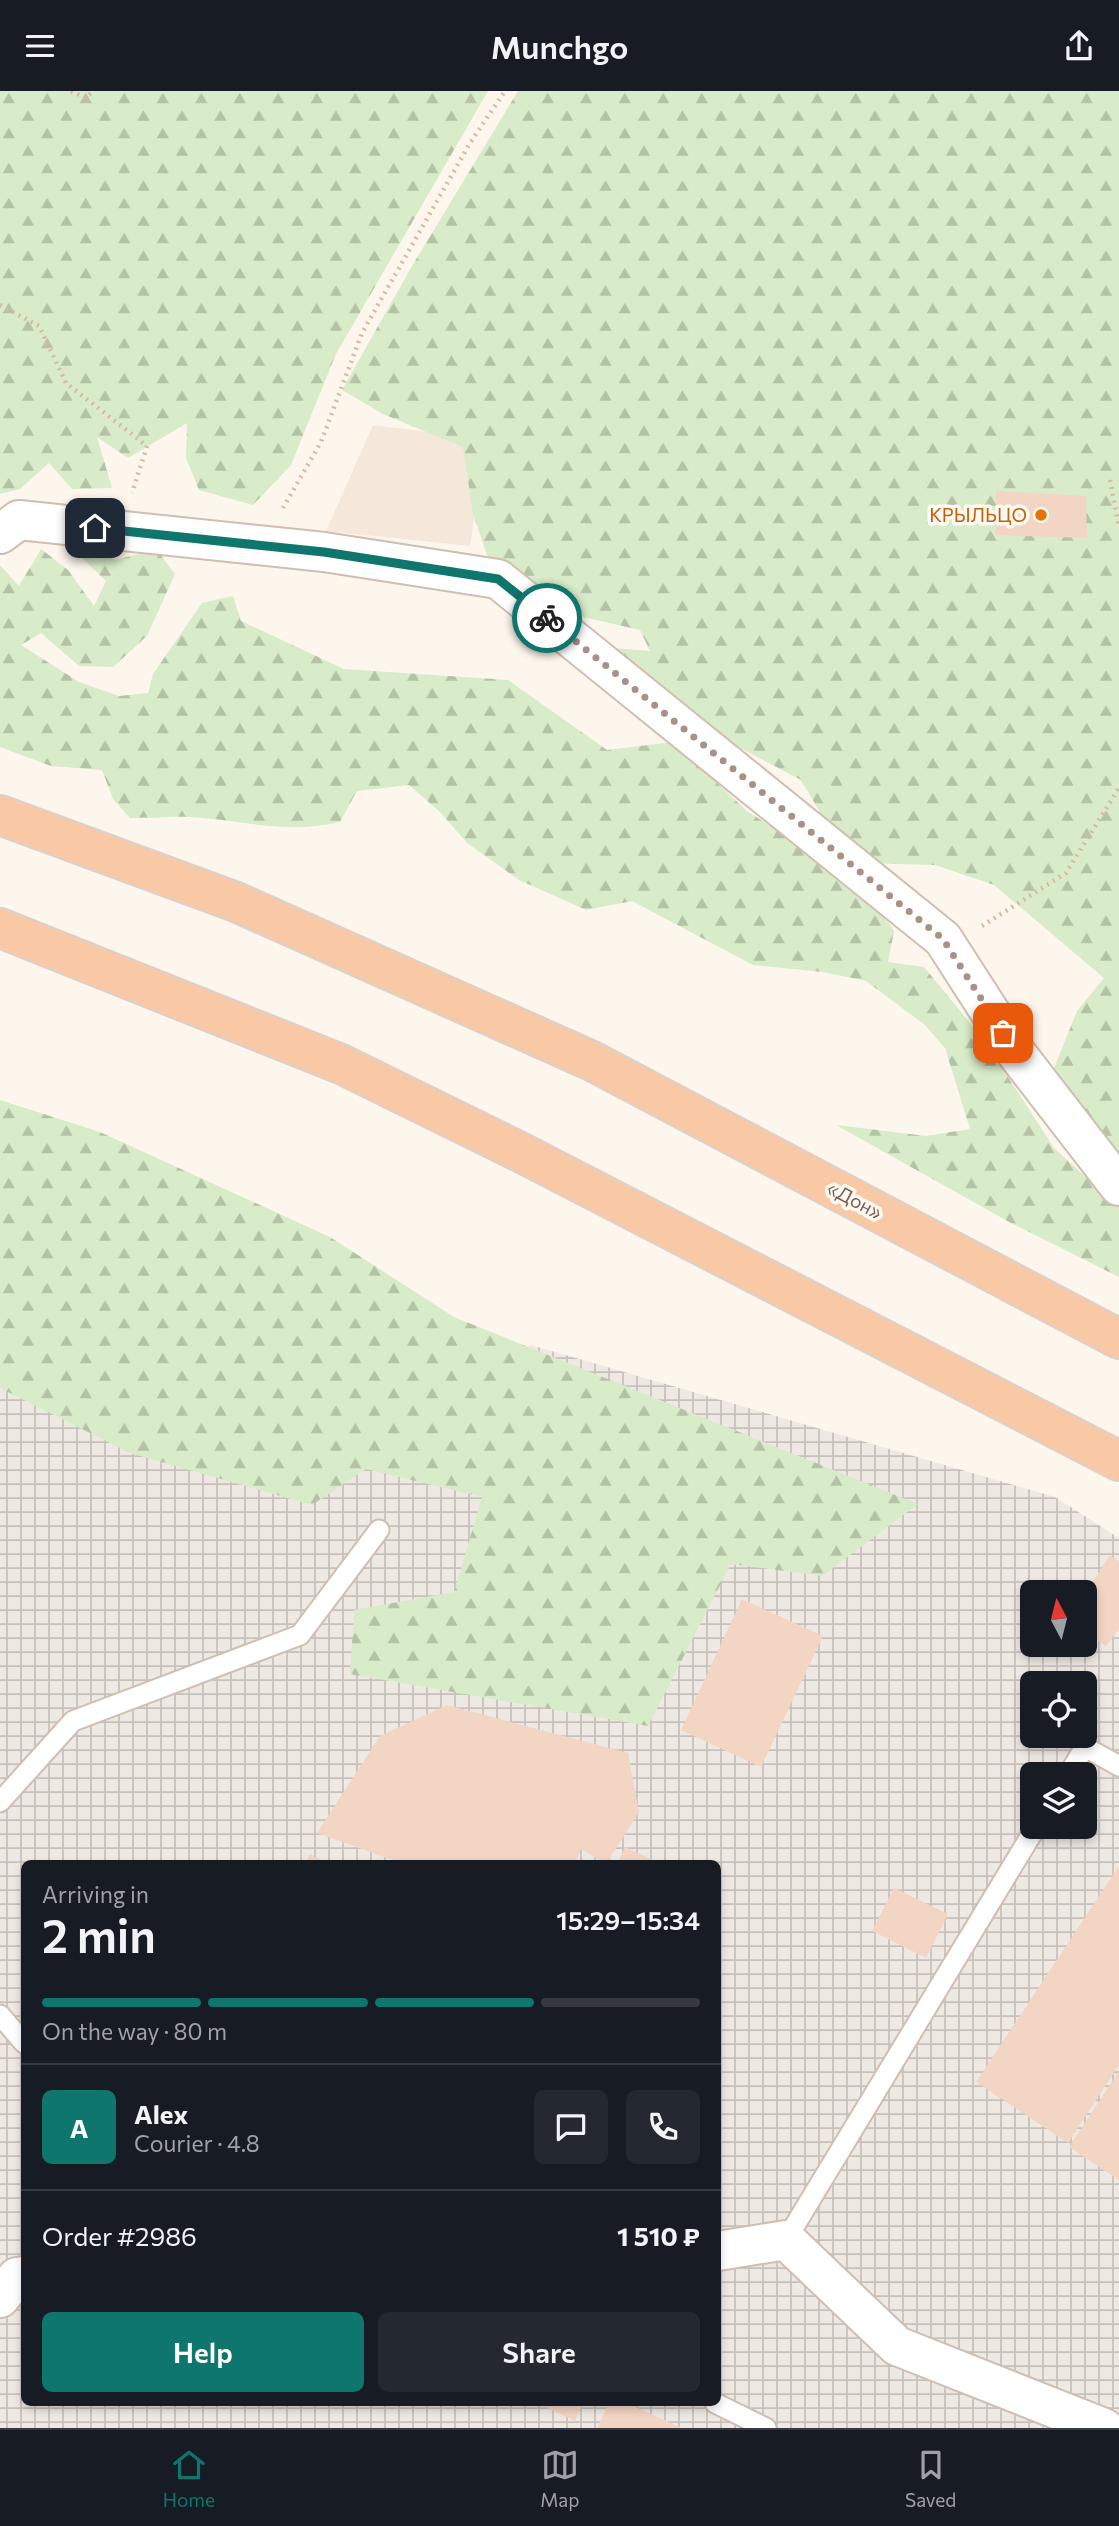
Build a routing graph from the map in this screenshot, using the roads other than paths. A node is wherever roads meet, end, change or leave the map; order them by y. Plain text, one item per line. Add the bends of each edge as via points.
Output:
1 (0, 534) edge
2 (0, 815) edge
3 (0, 928) edge
4 (1119, 1186) edge
5 (1119, 1339) edge
6 (1119, 1461) edge
7 (379, 1530) dead end
8 (1076, 1762) edge
9 (1119, 1766) edge
10 (0, 1802) edge
11 (1029, 1839) edge
12 (0, 2015) edge
13 (21, 2040) edge
14 (786, 2240) junction
15 (721, 2251) edge
16 (21, 2276) edge
17 (0, 2298) edge
18 (721, 2406) edge
19 (766, 2428) edge
20 (1104, 2428) edge

1 - 4 street via 19,520 261,545 498,579 943,939 1017,1054
2 - 5 highway, «Дон» via 236,902 592,1061
3 - 6 highway via 341,1064
7 - 10 lane via 300,1635 73,1721
8 - 9 lane via 1085,1747
11 - 14 lane
12 - 13 lane
14 - 15 street
14 - 20 street via 897,2346
16 - 17 street
18 - 19 lane

